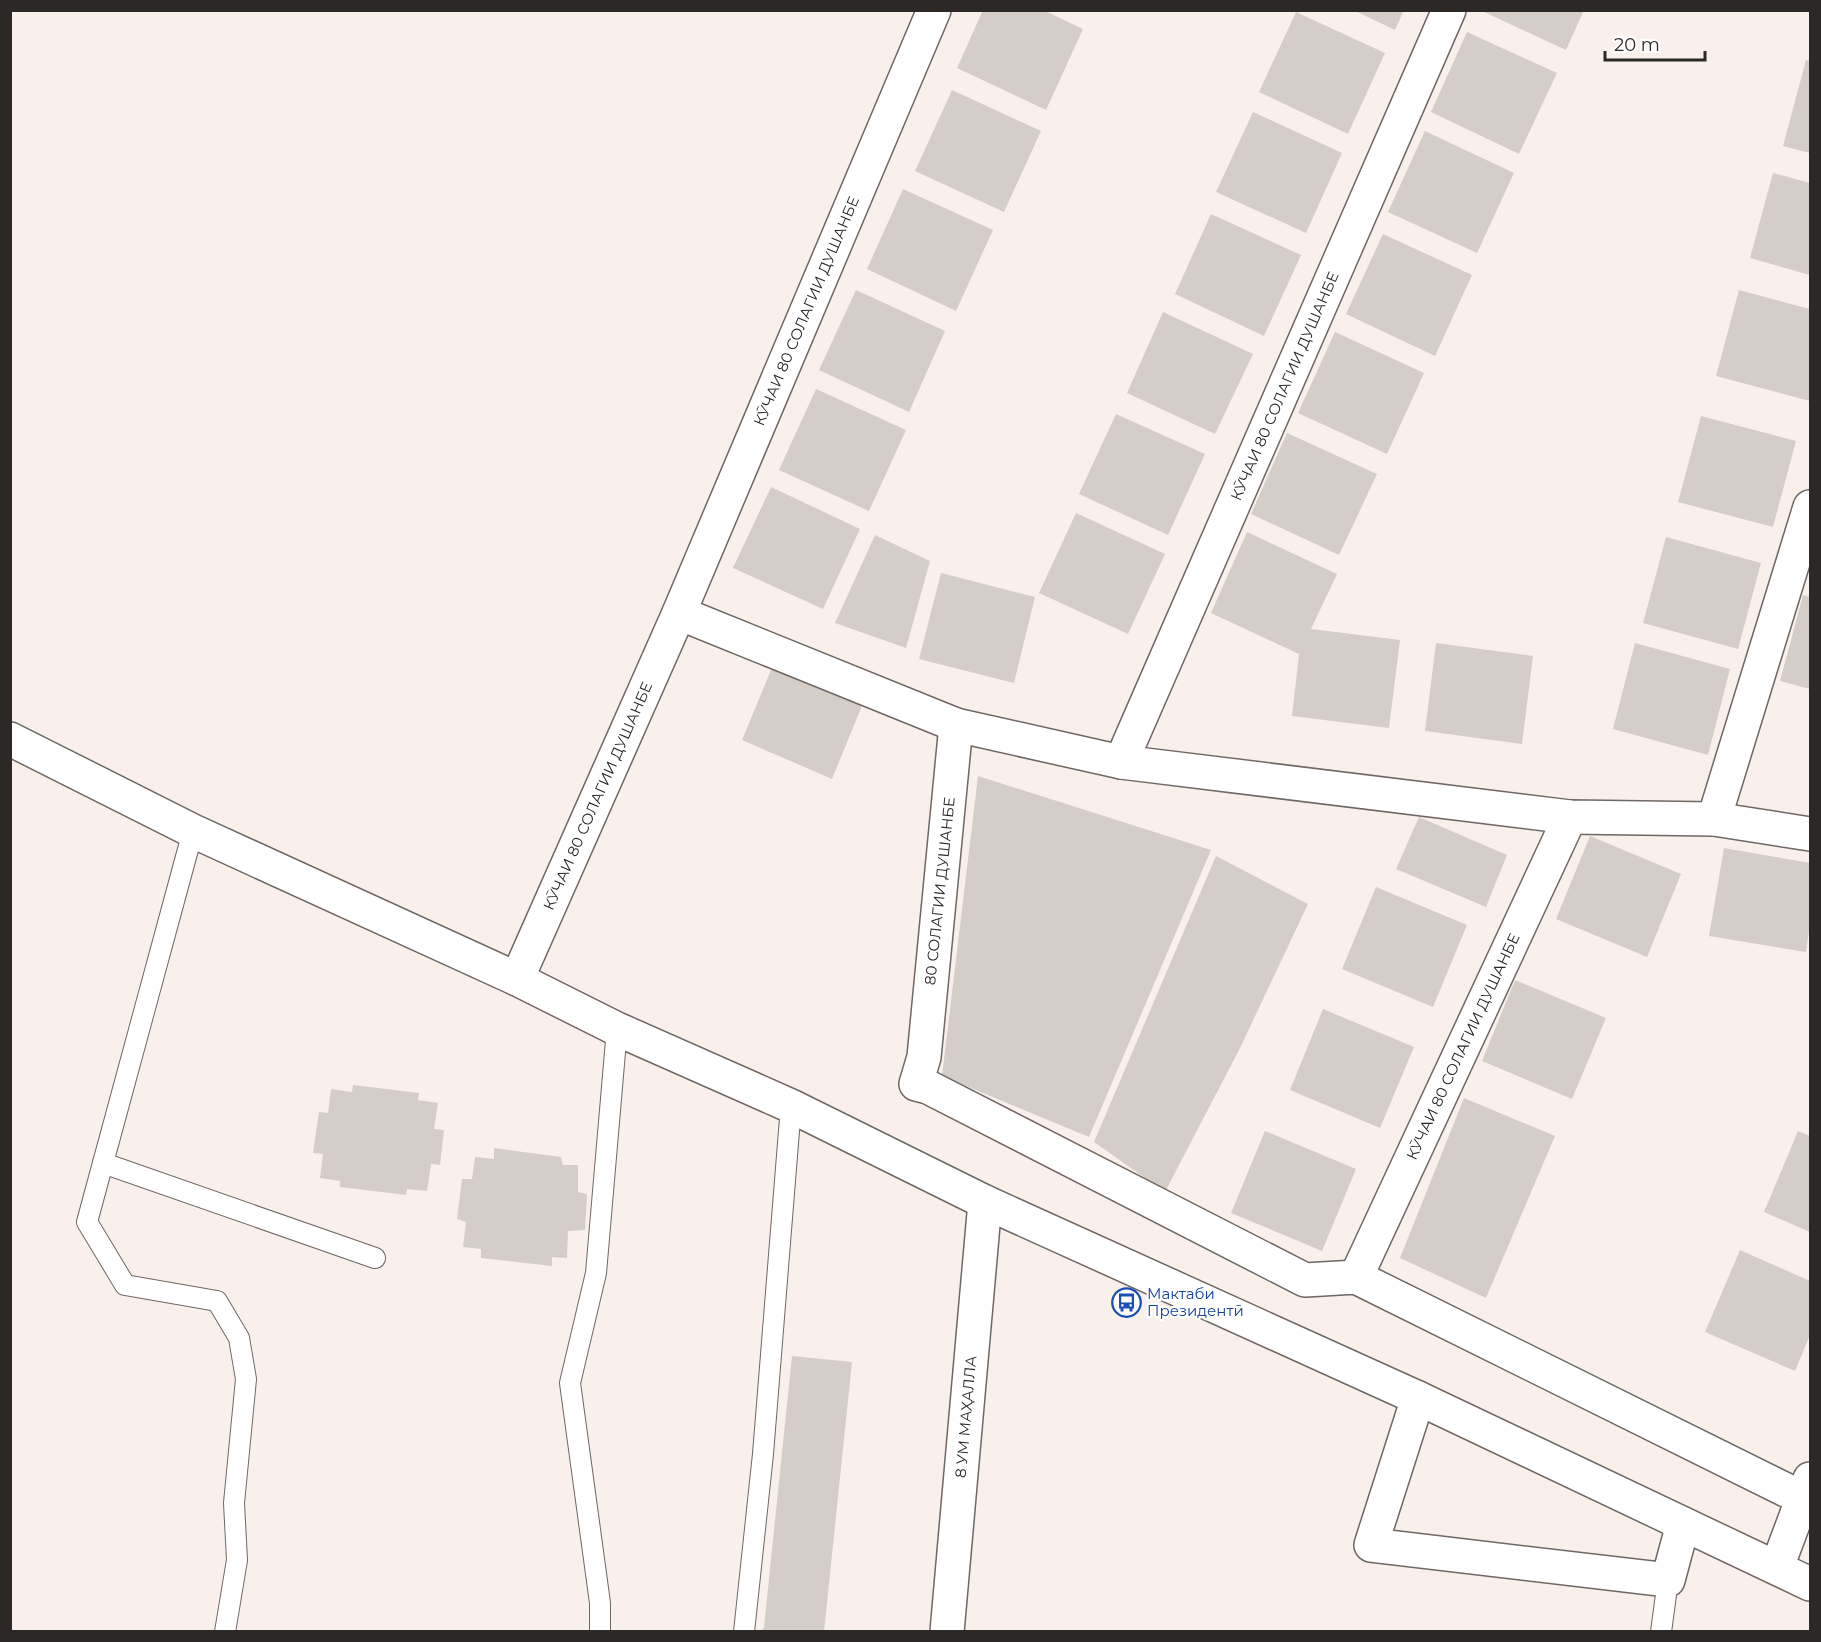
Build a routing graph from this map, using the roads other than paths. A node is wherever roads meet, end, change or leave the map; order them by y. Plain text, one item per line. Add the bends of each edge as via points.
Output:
1 (934, 10) edge
2 (1449, 10) edge
3 (1810, 507) edge
4 (679, 613) junction
5 (956, 725) junction
6 (15, 749) edge
7 (1121, 762) junction
8 (1570, 817) junction
9 (1714, 819) junction
10 (193, 831) junction
11 (1810, 834) edge
12 (518, 979) junction
13 (617, 1029) junction
14 (791, 1106) junction
15 (103, 1163) junction
16 (985, 1202) junction
17 (375, 1258) dead end
18 (1356, 1277) junction
19 (1418, 1398) junction
20 (1806, 1489) edge
21 (1683, 1524) junction
22 (1777, 1567) junction
23 (1668, 1580) junction
24 (1810, 1584) edge
25 (225, 1632) edge
26 (600, 1632) edge
27 (744, 1632) edge
28 (947, 1632) edge
29 (1661, 1632) edge

1 - 4 street, КӮЧАИ 80 СОЛАГИИ ДУШАНБЕ
2 - 7 street, КӮЧАИ 80 СОЛАГИИ ДУШАНБЕ
3 - 9 street
4 - 5 street
4 - 12 street, КӮЧАИ 80 СОЛАГИИ ДУШАНБЕ
5 - 7 street
5 - 18 street, 80 СОЛАГИИ ДУШАНБЕ via 924,1058 916,1084 1305,1280
6 - 10 street
7 - 8 street
8 - 9 street
8 - 18 street, КӮЧАИ 80 СОЛАГИИ ДУШАНБЕ
9 - 11 street
10 - 12 street
10 - 15 lane
12 - 13 street
13 - 14 street
13 - 26 lane via 596,1273 570,1383 600,1603
14 - 16 street
14 - 27 lane via 763,1455
15 - 17 lane
15 - 25 lane via 87,1222 125,1285 217,1301 239,1338 246,1379 234,1503 237,1560
16 - 19 street
16 - 28 street, 8 УМ МАҲАЛЛА
18 - 20 street
19 - 21 street
19 - 23 street via 1371,1545
20 - 22 street
21 - 22 street
21 - 23 street
22 - 24 street
23 - 29 lane

